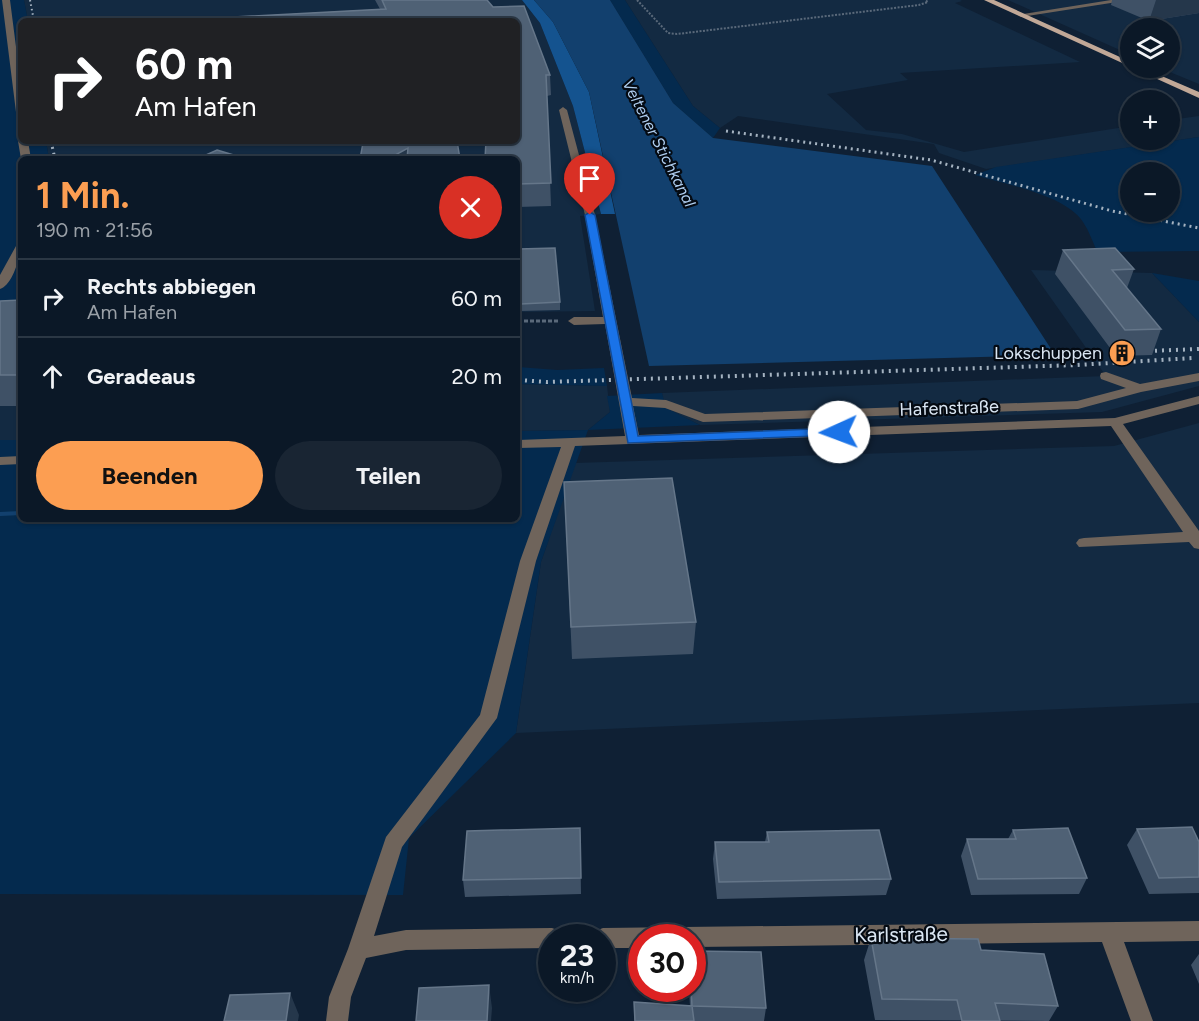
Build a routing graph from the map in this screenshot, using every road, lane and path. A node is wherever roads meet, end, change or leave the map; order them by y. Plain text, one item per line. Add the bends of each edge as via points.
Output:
1 (6, 0) edge
2 (637, 0) edge
3 (925, 0) edge
4 (988, 0) edge
5 (1126, 0) edge
6 (1021, 15) junction
7 (1120, 60) edge
8 (1160, 78) edge
9 (1199, 95) edge
10 (18, 96) edge
11 (563, 110) dead end
12 (18, 250) edge
13 (5, 270) edge
14 (0, 286) edge
15 (610, 320) junction
16 (520, 321) edge
17 (574, 321) joint
18 (1106, 376) dead end
19 (1199, 377) edge
20 (1139, 388) junction
21 (625, 399) junction
22 (1199, 400) edge
23 (1115, 422) junction
24 (633, 440) junction
25 (569, 443) junction
26 (520, 444) edge
27 (18, 460) edge
28 (0, 461) edge
29 (1197, 539) edge
30 (1084, 543) dead end
31 (1199, 931) edge
32 (1109, 932) junction
33 (538, 938) edge
34 (616, 938) edge
35 (359, 949) junction
36 (337, 1021) edge
37 (1142, 1021) edge

1 - 10 street
2 - 3 path via 668,33 677,34 919,5 928,2
4 - 6 main road
5 - 6 street
6 - 7 main road
8 - 9 main road
11 - 15 street via 590,215 588,232
12 - 13 street
13 - 14 street
15 - 17 street
15 - 21 street
16 - 17 path
18 - 20 street
19 - 20 street
20 - 21 street via 1078,405 703,418 672,404
21 - 24 street
22 - 23 street, Hafenstraße
23 - 24 street, Hafenstraße
23 - 29 street
24 - 25 street, Hafenstraße
25 - 26 street, Hafenstraße
25 - 35 street via 528,561 488,718 393,843
27 - 28 street
29 - 30 street
31 - 32 street, Karlstraße
32 - 34 street, Karlstraße
32 - 37 street
33 - 35 street via 406,940
35 - 36 street via 340,997

